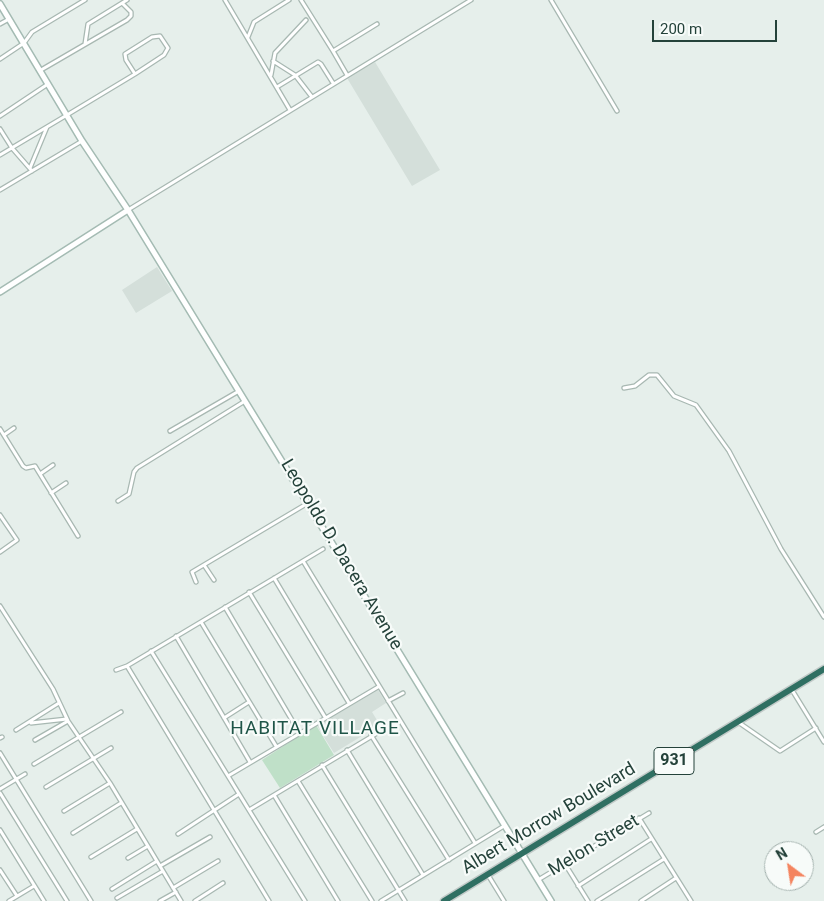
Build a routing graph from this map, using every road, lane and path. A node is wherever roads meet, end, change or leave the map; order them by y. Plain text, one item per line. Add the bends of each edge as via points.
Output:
1 (85, 0) edge
2 (127, 0) edge
3 (226, 0) edge
4 (289, 0) edge
5 (301, 0) edge
6 (471, 0) edge
7 (551, 0) edge
8 (122, 3) junction
9 (0, 4) edge
10 (9, 19) junction
11 (306, 20) dead end
12 (0, 24) edge
13 (377, 24) dead end
14 (248, 38) junction
15 (24, 43) junction
16 (85, 45) junction
17 (333, 51) junction
18 (0, 59) edge
19 (272, 61) junction
20 (41, 70) junction
21 (135, 74) junction
22 (348, 74) junction
23 (270, 75) junction
24 (295, 75) junction
25 (333, 83) junction
26 (49, 84) junction
27 (277, 87) junction
28 (312, 97) junction
29 (290, 110) junction
30 (617, 111) dead end
31 (0, 116) edge
32 (67, 116) junction
33 (47, 127) junction
34 (0, 129) edge
35 (82, 141) junction
36 (12, 148) junction
37 (0, 155) edge
38 (31, 169) junction
39 (0, 190) edge
40 (128, 210) junction
41 (0, 292) edge
42 (624, 388) dead end
43 (239, 390) junction
44 (246, 400) junction
45 (14, 428) dead end
46 (0, 429) edge
47 (170, 431) dead end
48 (4, 435) junction
49 (53, 465) dead end
50 (40, 474) junction
51 (66, 483) dead end
52 (51, 493) junction
53 (118, 501) dead end
54 (308, 502) junction
55 (0, 516) edge
56 (78, 536) dead end
57 (323, 549) dead end
58 (0, 552) edge
59 (302, 561) junction
60 (204, 565) junction
61 (274, 578) junction
62 (214, 580) dead end
63 (196, 582) dead end
64 (249, 592) junction
65 (0, 606) edge
66 (225, 607) junction
67 (824, 617) edge
68 (200, 622) junction
69 (176, 636) junction
70 (152, 651) junction
71 (127, 666) junction
72 (824, 669) edge
73 (116, 670) dead end
74 (378, 687) junction
75 (792, 689) junction
76 (403, 692) dead end
77 (388, 701) junction
78 (250, 702) junction
79 (349, 703) junction
80 (59, 704) junction
81 (121, 712) dead end
82 (325, 717) junction
83 (224, 718) junction
84 (67, 720) junction
85 (399, 720) junction
86 (738, 722) junction
87 (28, 723) junction
88 (816, 728) junction
89 (16, 730) dead end
90 (299, 732) junction
91 (371, 736) junction
92 (79, 738) junction
93 (35, 740) dead end
94 (824, 742) edge
95 (276, 746) junction
96 (110, 748) dead end
97 (347, 750) junction
98 (0, 753) edge
99 (92, 758) junction
100 (2, 761) edge
101 (250, 762) junction
102 (34, 764) dead end
103 (322, 765) junction
104 (25, 774) dead end
105 (228, 776) junction
106 (16, 779) junction
107 (298, 781) junction
108 (110, 783) junction
109 (46, 787) dead end
110 (0, 791) edge
111 (239, 794) junction
112 (274, 795) junction
113 (122, 802) junction
114 (249, 810) junction
115 (64, 811) dead end
116 (214, 811) junction
117 (649, 813) dead end
118 (639, 818) junction
119 (506, 825) junction
120 (824, 827) edge
121 (137, 829) junction
122 (0, 830) edge
123 (816, 832) dead end
124 (73, 833) dead end
125 (178, 834) dead end
126 (210, 837) dead end
127 (651, 838) junction
128 (475, 844) junction
129 (148, 846) junction
130 (523, 853) junction
131 (91, 857) dead end
132 (128, 858) dead end
133 (664, 859) junction
134 (449, 860) junction
135 (218, 861) dead end
136 (157, 862) junction
137 (565, 864) junction
138 (160, 866) junction
139 (0, 870) edge
140 (163, 871) junction
141 (488, 874) junction
142 (423, 875) junction
143 (676, 878) junction
144 (538, 880) junction
145 (223, 883) dead end
146 (34, 886) junction
147 (578, 886) junction
148 (112, 889) dead end
149 (174, 890) junction
150 (399, 890) junction
151 (16, 896) junction
152 (117, 898) dead end
153 (690, 900) edge
154 (9, 901) edge
155 (44, 901) edge
156 (67, 901) edge
157 (92, 901) edge
158 (160, 901) edge
159 (181, 901) edge
160 (195, 901) edge
161 (269, 901) edge
162 (305, 901) edge
163 (338, 901) edge
164 (372, 901) edge
165 (381, 901) edge
166 (406, 901) edge
167 (444, 901) edge
168 (504, 901) edge
169 (551, 901) edge
170 (588, 901) edge
171 (597, 901) edge
172 (641, 901) edge
173 (685, 901) edge

1 - 15 street via 32,32
2 - 8 street
3 - 14 street
4 - 14 street via 252,24
5 - 17 street
6 - 22 street
7 - 30 street
8 - 16 street via 88,24
8 - 16 street via 130,9 130,18
9 - 10 main road, Leopoldo D. Dacera Avenue
10 - 12 street
10 - 15 main road, Leopoldo D. Dacera Avenue
11 - 19 street via 283,43
13 - 17 street
14 - 23 street
15 - 18 street
15 - 20 main road, Leopoldo D. Dacera Avenue
16 - 20 street
17 - 22 street
19 - 23 street
19 - 24 street
20 - 26 main road, Leopoldo D. Dacera Avenue
21 - 21 street via 166,53 168,48 160,36 126,54 125,58
21 - 32 street
22 - 25 street
23 - 27 street
24 - 25 street via 319,62
24 - 27 street
24 - 28 street
25 - 28 street
26 - 31 street
26 - 32 main road, Leopoldo D. Dacera Avenue
27 - 29 street
28 - 29 street
29 - 40 street
32 - 33 street
32 - 35 main road, Leopoldo D. Dacera Avenue
33 - 36 street
33 - 38 street
34 - 36 street
35 - 38 street
35 - 40 main road, Leopoldo D. Dacera Avenue
36 - 37 street
36 - 38 street
38 - 39 street
40 - 41 main road
40 - 43 main road, Leopoldo D. Dacera Avenue
42 - 67 street via 635,386 649,375 657,375 674,396 696,405 729,451 781,549
43 - 44 main road, Leopoldo D. Dacera Avenue
43 - 47 street
44 - 53 street via 137,468 129,494
44 - 54 main road, Leopoldo D. Dacera Avenue
45 - 48 street
46 - 48 street
48 - 50 street via 24,466 33,466
49 - 50 street
50 - 52 street
51 - 52 street
52 - 56 street
54 - 60 street
54 - 119 main road, Leopoldo D. Dacera Avenue
55 - 58 street via 17,540
57 - 59 street
59 - 61 street
59 - 74 street
60 - 62 street
60 - 63 street via 191,574
61 - 64 street
61 - 79 street
64 - 66 street
64 - 82 street
65 - 80 street via 53,689
66 - 68 street
66 - 90 street
68 - 69 street
68 - 78 street
69 - 70 street
69 - 83 street
70 - 71 street
70 - 105 street
71 - 73 street
71 - 116 street
72 - 75 highway, Albert Morrow Boulevard / 931
74 - 77 street
74 - 79 street
75 - 86 highway, Albert Morrow Boulevard / 931
75 - 88 street
76 - 77 street
77 - 85 street
78 - 83 street
78 - 95 street
79 - 82 street
80 - 84 street
80 - 87 street
81 - 92 street
82 - 90 street
83 - 101 street
84 - 87 street
84 - 92 street
84 - 93 street
85 - 91 street
85 - 128 street
86 - 88 street via 780,751
86 - 130 highway, Albert Morrow Boulevard / 931
87 - 89 street
88 - 94 street
90 - 95 street
91 - 97 street
91 - 134 street
92 - 99 street
92 - 102 street
95 - 101 street
96 - 99 street
97 - 103 street
97 - 142 street
98 - 100 street
99 - 108 street
99 - 109 street
100 - 106 street
101 - 105 street
103 - 107 street
103 - 150 street
104 - 106 street
105 - 111 street
106 - 110 street
106 - 157 street
107 - 112 street
107 - 164 street
108 - 113 street
108 - 115 street
110 - 156 street
111 - 114 street
111 - 116 street
112 - 114 street
112 - 163 street
113 - 121 street
113 - 124 street
114 - 162 street
116 - 125 street
116 - 161 street
117 - 118 street, Melon Street
118 - 127 street
118 - 137 street, Melon Street
119 - 128 street
119 - 130 main road, Leopoldo D. Dacera Avenue
120 - 123 street
121 - 129 street
121 - 131 street
122 - 146 street
126 - 138 street
127 - 133 street
127 - 147 street
128 - 134 street
129 - 132 street
129 - 136 street
130 - 141 highway, Albert Morrow Boulevard / 931
130 - 144 main road, Leopoldo D. Dacera Avenue
133 - 143 street
133 - 171 street
134 - 142 street
135 - 149 street
136 - 138 street
136 - 148 street
137 - 144 street, Melon Street
137 - 147 street
138 - 140 street
139 - 151 street
140 - 149 street
140 - 152 street
141 - 167 highway, Albert Morrow Boulevard / 931
141 - 168 street
142 - 150 street
143 - 153 street
143 - 172 street
144 - 169 main road, Leopoldo D. Dacera Avenue
145 - 160 street
146 - 151 street
146 - 155 street
147 - 170 street
149 - 158 street
149 - 159 street
150 - 165 street
150 - 166 street
151 - 154 street
153 - 173 street

